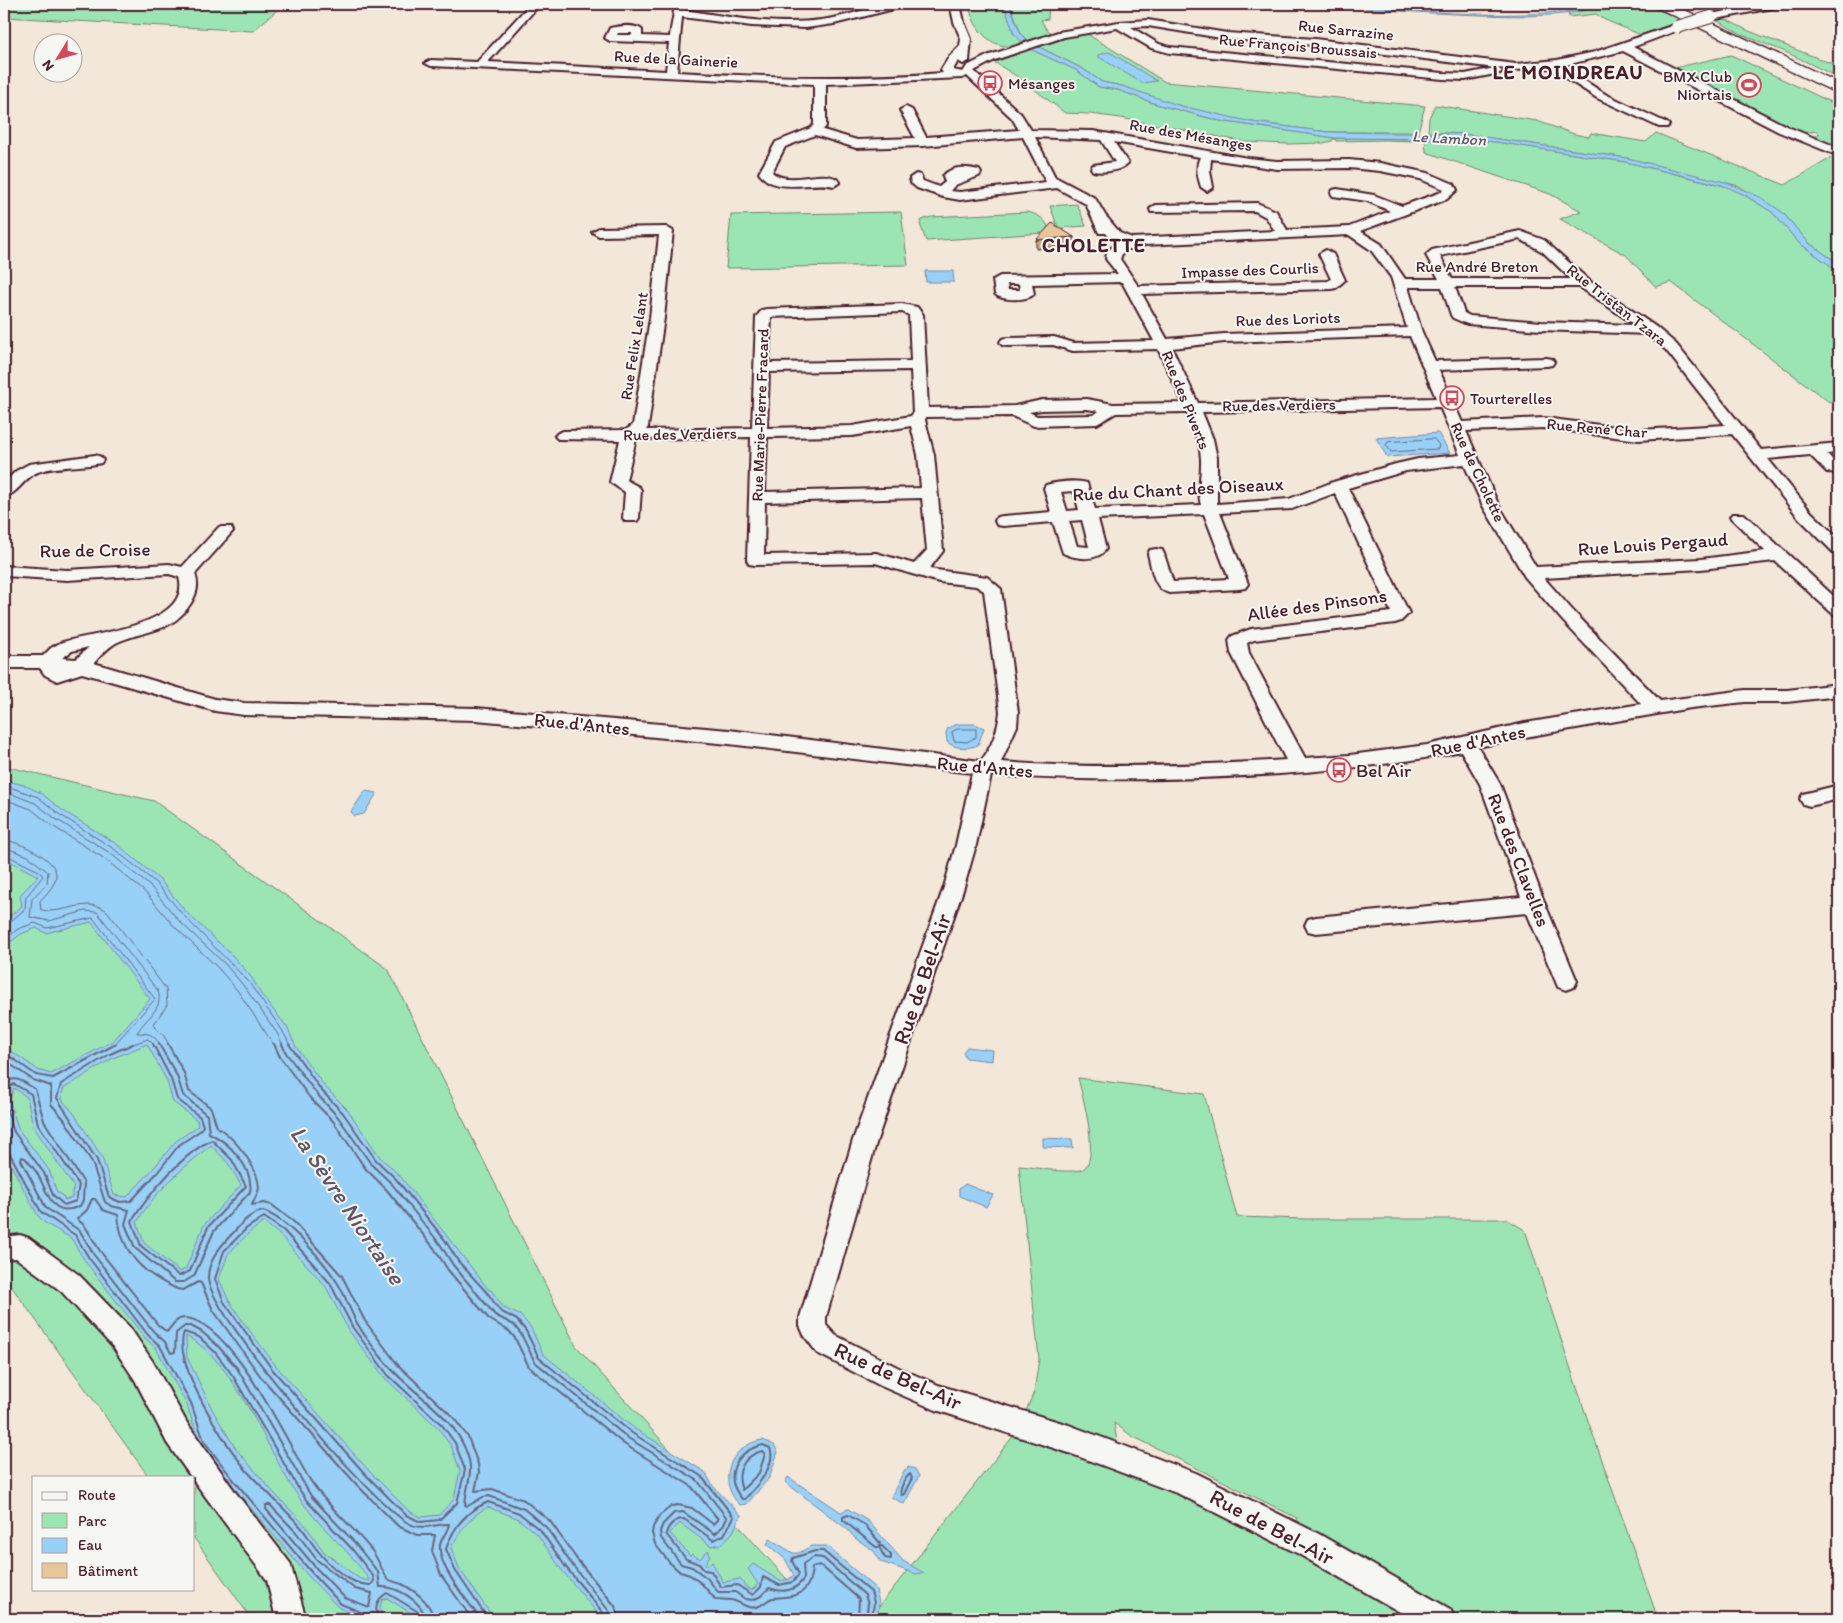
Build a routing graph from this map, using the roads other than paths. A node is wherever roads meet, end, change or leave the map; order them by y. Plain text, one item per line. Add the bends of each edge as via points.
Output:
1 (535, 4) edge
2 (902, 4) edge
3 (955, 4) edge
4 (1659, 4) edge
5 (1671, 4) edge
6 (1675, 4) edge
7 (1778, 4) edge
8 (680, 8) edge
9 (766, 25) junction
10 (1119, 25) junction
11 (778, 26) junction
12 (1716, 26) junction
13 (637, 39) dead end
14 (675, 40) junction
15 (1624, 46) junction
16 (431, 63) dead end
17 (1548, 64) junction
18 (480, 65) junction
19 (1499, 65) junction
20 (960, 69) junction
21 (1479, 74) junction
22 (671, 75) junction
23 (820, 80) junction
24 (1839, 84) edge
25 (1839, 89) edge
26 (906, 110) dead end
27 (1663, 125) dead end
28 (815, 131) junction
29 (1028, 134) junction
30 (1105, 137) junction
31 (923, 142) junction
32 (1839, 152) edge
33 (1207, 156) junction
34 (1096, 168) dead end
35 (916, 178) dead end
36 (834, 182) dead end
37 (1056, 184) junction
38 (1207, 187) dead end
39 (1337, 194) dead end
40 (1156, 209) dead end
41 (1402, 211) junction
42 (1352, 231) junction
43 (599, 232) dead end
44 (1331, 232) junction
45 (1282, 234) junction
46 (1127, 246) junction
47 (1326, 254) dead end
48 (1025, 280) dead end
49 (1127, 280) junction
50 (1400, 283) junction
51 (1447, 283) junction
52 (1584, 283) junction
53 (1651, 330) junction
54 (1415, 332) junction
55 (1007, 342) dead end
56 (1163, 344) junction
57 (1547, 362) dead end
58 (920, 365) junction
59 (1430, 366) junction
60 (762, 368) junction
61 (1445, 402) junction
62 (1192, 408) junction
63 (919, 416) junction
64 (1457, 427) junction
65 (1737, 429) junction
66 (760, 432) junction
67 (629, 435) junction
68 (562, 436) dead end
69 (1839, 448) edge
70 (1814, 450) junction
71 (1758, 455) junction
72 (1470, 459) junction
73 (95, 460) dead end
74 (1839, 468) edge
75 (1339, 485) junction
76 (4, 492) edge
77 (930, 493) junction
78 (758, 497) junction
79 (1212, 509) junction
80 (1089, 514) junction
81 (1060, 516) junction
82 (1738, 517) dead end
83 (631, 518) dead end
84 (1003, 522) dead end
85 (224, 531) dead end
86 (1839, 548) edge
87 (1156, 554) dead end
88 (1779, 555) junction
89 (918, 570) junction
90 (4, 571) edge
91 (186, 573) junction
92 (1531, 573) junction
93 (982, 581) joint
94 (1839, 610) edge
95 (114, 637) junction
96 (4, 664) edge
97 (82, 666) junction
98 (52, 668) junction
99 (130, 682) junction
100 (1839, 690) edge
101 (1656, 707) junction
102 (1466, 743) junction
103 (1299, 766) junction
104 (986, 768) junction
105 (1839, 792) edge
106 (1810, 799) dead end
107 (1534, 904) junction
108 (1316, 925) dead end
109 (1566, 981) dead end
110 (4, 1248) edge
111 (291, 1619) edge
112 (1440, 1619) edge

1 - 18 street
2 - 11 street via 858,15 841,12 812,24
3 - 20 street via 966,40 964,48 953,59
4 - 12 highway
5 - 12 highway
6 - 12 highway
7 - 12 street, Rue Sarrazine
8 - 9 street
8 - 14 street
9 - 11 street
9 - 11 street via 775,13
10 - 19 street, Rue Sarrazine via 1148,23 1206,33 1315,42
10 - 20 street, Rue Sarrazine via 1062,34
10 - 21 street, Rue François Broussais via 1155,46 1170,50 1443,76
12 - 15 street, Rue Sarrazine, bridge via 1677,27
12 - 24 highway
12 - 25 highway
13 - 14 street
14 - 22 street
15 - 17 street, Rue Sarrazine
15 - 32 street via 1746,110
16 - 18 street, Rue de la Gainerie
17 - 19 street, Rue Sarrazine via 1527,67
17 - 27 street via 1602,96
18 - 22 street, Rue de la Gainerie
19 - 21 street
19 - 21 street, Rue François Broussais via 1498,71
20 - 23 street, Rue de la Gainerie via 919,77
20 - 29 street via 994,94 1017,116
22 - 23 street, Rue de la Gainerie
23 - 28 street via 821,123
26 - 31 street
28 - 31 street, Rue des Mésanges via 856,144
28 - 36 street via 780,145 765,173 781,181
29 - 30 street, Rue des Mésanges
29 - 31 street, Rue des Mésanges
29 - 37 street via 1047,174
30 - 33 street, Rue des Mésanges
30 - 34 street via 1122,163
33 - 38 street via 1203,162
33 - 41 street, Rue des Mésanges via 1277,165 1380,167 1424,176 1450,187 1451,190 1443,196
35 - 37 street via 917,183 946,187 960,196
37 - 46 street via 1087,197 1112,234
39 - 41 street via 1370,198
40 - 45 street via 1257,207 1271,214
41 - 42 street, Rue des Mésanges
42 - 44 street
42 - 50 street, Rue de Cholette via 1376,247
43 - 67 street, Rue Felix Lelant via 666,230 657,318 640,427
44 - 45 street
44 - 46 street via 1284,239
45 - 46 street
46 - 49 street, Rue des Piverts via 1114,252 1113,259
47 - 49 street, Impasse des Courlis via 1338,280 1331,285
48 - 49 street
49 - 56 street, Rue des Piverts
50 - 51 street, Rue André Breton
50 - 54 street, Rue de Cholette
51 - 52 street, Rue André Breton
51 - 52 street, Rue Tristan Tzara via 1433,258 1434,254 1520,235 1557,256
51 - 53 street via 1458,315 1470,321
52 - 53 street, Rue Tristan Tzara
53 - 65 street, Rue Tristan Tzara via 1671,348
54 - 56 street, Rue des Loriots via 1224,338
54 - 59 street, Rue de Cholette
55 - 56 street, Rue des Loriots via 1054,341 1073,347
56 - 62 street, Rue des Piverts
57 - 59 street
58 - 60 street
58 - 60 street, Rue Marie-Pierre Fracard via 916,315 912,310 902,308 767,313 763,317
58 - 63 street, Rue Marie-Pierre Fracard
59 - 61 street, Rue de Cholette
60 - 66 street, Rue Marie-Pierre Fracard
61 - 62 street, Rue des Verdiers
61 - 64 street, Rue de Cholette
62 - 63 street, Rue des Verdiers via 1113,409 1096,419 1034,421 1015,411
62 - 79 street, Rue des Piverts via 1209,454 1206,491
63 - 66 street, Rue des Verdiers via 852,431
63 - 77 street, Rue Marie-Pierre Fracard
64 - 65 street, Rue René Char via 1552,423 1639,435
64 - 72 street, Rue de Cholette
65 - 71 street, Rue Tristan Tzara
66 - 67 street, Rue des Verdiers
66 - 78 street, Rue Marie-Pierre Fracard
67 - 68 street, Rue des Verdiers
67 - 83 street, Rue Felix Lelant via 618,482 634,490
69 - 70 street
70 - 71 street
70 - 74 street via 1833,469
71 - 86 street, Rue Tristan Tzara via 1805,515
72 - 75 street, Rue du Chant des Oiseaux via 1418,464
72 - 92 street, Rue de Cholette via 1491,506
73 - 76 street via 35,467 22,474
75 - 79 street, Rue du Chant des Oiseaux via 1292,504
75 - 103 street, Allée des Pinsons via 1400,613 1250,635 1238,640 1240,653
77 - 78 street
77 - 89 street, Rue Marie-Pierre Fracard via 935,552
78 - 89 street, Rue Marie-Pierre Fracard via 755,560 876,558
79 - 80 street, Rue du Chant des Oiseaux
79 - 87 street, Rue des Piverts via 1240,584 1169,588
80 - 81 street, Rue du Chant des Oiseaux
80 - 81 street via 1081,486 1052,488
80 - 81 street via 1098,549 1077,553 1069,549
81 - 84 street, Rue du Chant des Oiseaux
82 - 88 street, Rue Louis Pergaud
85 - 91 street
88 - 92 street, Rue Louis Pergaud via 1701,564
88 - 94 street, Rue Louis Pergaud
89 - 93 street, Rue Marie-Pierre Fracard via 939,577
90 - 91 street, Rue de Croise via 68,574 169,569
91 - 95 street via 190,589 180,608 151,626
92 - 101 street, Rue de Cholette
93 - 104 street, Rue de Bel-Air via 992,589 1009,712 1008,726 996,755
95 - 97 street via 95,649
95 - 98 street via 94,639 56,652
96 - 98 street, Rue d'Antes
97 - 98 street, Rue d'Antes
97 - 99 street, Rue d'Antes
98 - 99 street, Rue d'Antes
99 - 104 street, Rue d'Antes via 215,705 244,709 476,714 729,737
100 - 101 street, Rue d'Antes via 1787,696 1745,696
101 - 102 street, Rue d'Antes
102 - 103 street, Rue d'Antes via 1427,752
102 - 107 street, Rue des Clavelles via 1490,784
103 - 104 street, Rue d'Antes via 1138,773
104 - 112 street, Rue de Bel-Air via 954,887 866,1140 813,1317 817,1334 826,1344 936,1397 1186,1482 1306,1543
105 - 106 street
107 - 108 street
107 - 109 street, Rue des Clavelles
110 - 111 street via 20,1246 70,1283 122,1338 144,1371 177,1433 280,1573

